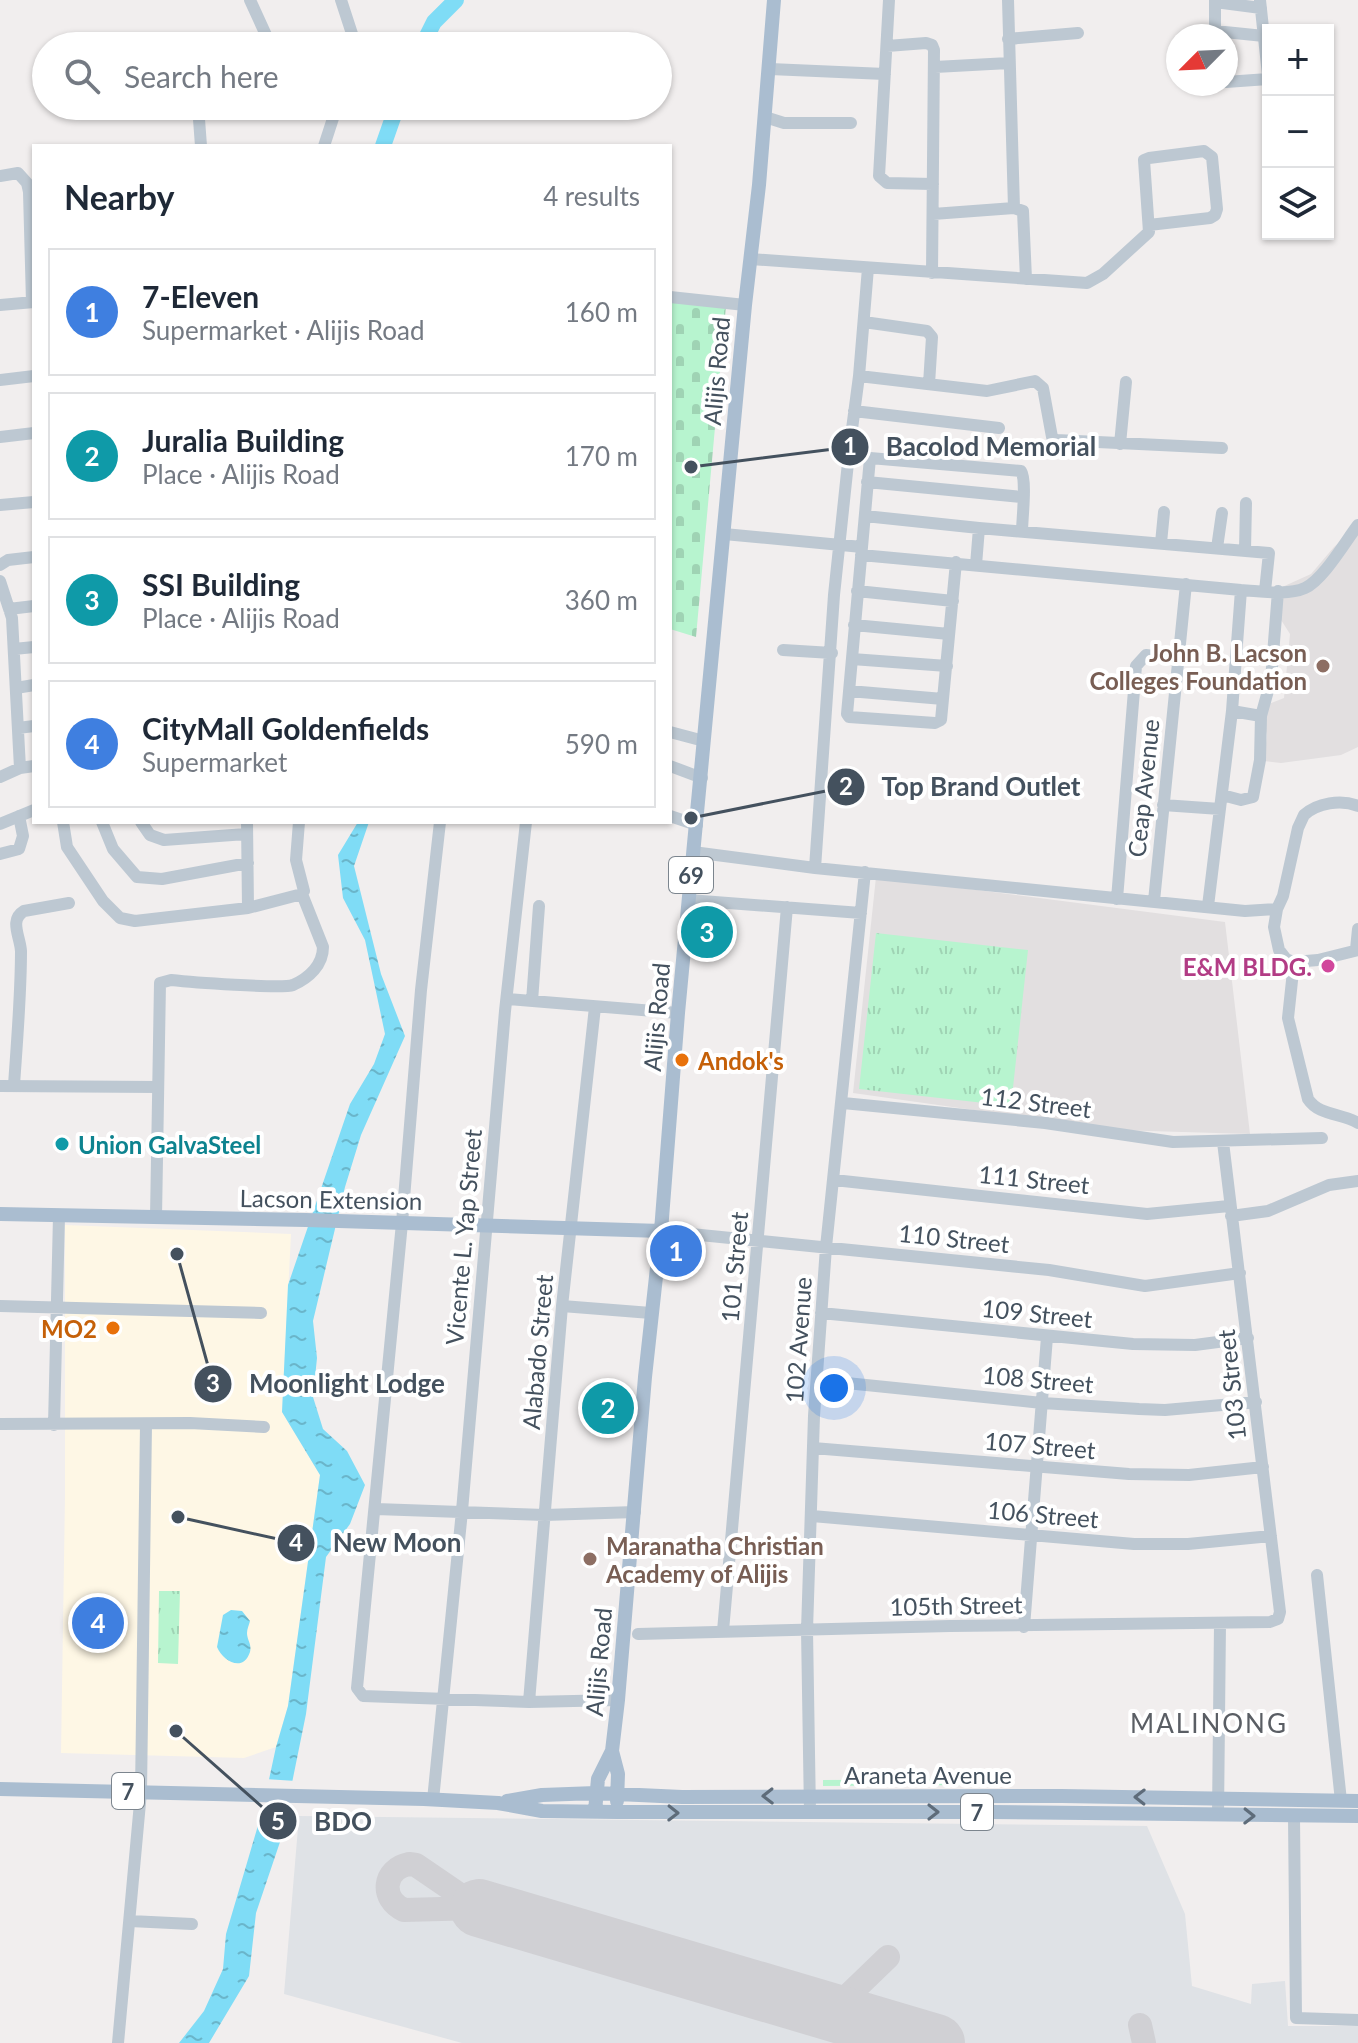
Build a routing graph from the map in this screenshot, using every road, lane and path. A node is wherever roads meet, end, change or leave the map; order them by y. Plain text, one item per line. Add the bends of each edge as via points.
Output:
1 (250, 0) edge
2 (341, 0) edge
3 (774, 0) edge
4 (889, 0) edge
5 (1008, 0) edge
6 (1215, 1) edge
7 (1260, 4) edge
8 (1215, 24) edge
9 (1262, 24) edge
10 (265, 32) edge
11 (351, 32) edge
12 (1078, 33) dead end
13 (1238, 34) edge
14 (1262, 36) edge
15 (1008, 39) junction
16 (887, 46) junction
17 (1009, 63) junction
18 (935, 67) junction
19 (770, 69) junction
20 (885, 74) junction
21 (1262, 78) edge
22 (1238, 81) edge
23 (765, 117) junction
24 (199, 120) edge
25 (332, 120) edge
26 (851, 123) dead end
27 (201, 144) edge
28 (325, 144) edge
29 (0, 176) edge
30 (933, 184) junction
31 (1014, 208) junction
32 (933, 214) junction
33 (1149, 225) junction
34 (751, 259) junction
35 (868, 268) junction
36 (932, 273) junction
37 (32, 274) edge
38 (1026, 279) junction
39 (672, 297) edge
40 (32, 302) edge
41 (0, 305) edge
42 (745, 305) junction
43 (864, 322) junction
44 (32, 376) edge
45 (859, 376) junction
46 (0, 380) edge
47 (1126, 382) dead end
48 (929, 384) junction
49 (854, 411) junction
50 (999, 428) dead end
51 (32, 433) edge
52 (0, 437) edge
53 (1120, 444) junction
54 (1222, 448) dead end
55 (867, 482) junction
56 (1022, 497) junction
57 (32, 502) edge
58 (1246, 503) dead end
59 (0, 505) edge
60 (1164, 512) dead end
61 (1222, 513) dead end
62 (865, 516) junction
63 (1358, 525) edge
64 (979, 528) junction
65 (1022, 532) junction
66 (724, 534) junction
67 (1161, 543) junction
68 (840, 545) junction
69 (1217, 548) junction
70 (1245, 550) junction
71 (862, 551) junction
72 (32, 557) edge
73 (956, 562) junction
74 (0, 565) edge
75 (976, 565) junction
76 (0, 581) edge
77 (1186, 584) junction
78 (1241, 590) junction
79 (857, 591) junction
80 (1272, 591) junction
81 (953, 601) junction
82 (32, 607) edge
83 (7, 615) edge
84 (854, 625) junction
85 (949, 634) junction
86 (32, 647) edge
87 (14, 649) junction
88 (783, 650) dead end
89 (832, 653) junction
90 (852, 659) junction
91 (1177, 659) junction
92 (947, 666) junction
93 (32, 685) edge
94 (16, 688) junction
95 (849, 691) junction
96 (943, 699) junction
97 (1232, 711) junction
98 (1261, 716) junction
99 (32, 726) edge
100 (18, 728) junction
101 (672, 733) edge
102 (704, 741) junction
103 (32, 766) edge
104 (672, 767) edge
105 (20, 768) junction
106 (0, 777) edge
107 (702, 778) junction
108 (1222, 795) junction
109 (1163, 805) junction
110 (1358, 806) edge
111 (1220, 809) junction
112 (32, 811) edge
113 (19, 816) junction
114 (672, 817) edge
115 (0, 824) edge
116 (63, 824) edge
117 (103, 824) edge
118 (142, 824) edge
119 (299, 824) edge
120 (440, 824) edge
121 (526, 824) edge
122 (697, 825) junction
123 (246, 828) edge
124 (204, 829) edge
125 (693, 852) junction
126 (0, 854) edge
127 (248, 863) junction
128 (815, 868) junction
129 (865, 872) junction
130 (302, 894) junction
131 (1117, 899) junction
132 (689, 900) junction
133 (1154, 901) junction
134 (69, 903) dead end
135 (539, 906) dead end
136 (1208, 906) junction
137 (787, 907) junction
138 (248, 908) junction
139 (1277, 909) junction
140 (861, 913) junction
141 (1358, 929) edge
142 (1357, 950) edge
143 (1294, 962) junction
144 (507, 999) junction
145 (532, 1001) junction
146 (595, 1007) junction
147 (678, 1013) junction
148 (14, 1085) junction
149 (0, 1086) edge
150 (158, 1087) junction
151 (843, 1103) junction
152 (1358, 1123) edge
153 (1322, 1138) dead end
154 (1223, 1142) junction
155 (834, 1180) junction
156 (1358, 1181) edge
157 (1230, 1211) junction
158 (0, 1214) edge
159 (59, 1216) junction
160 (156, 1217) junction
161 (402, 1223) junction
162 (487, 1225) junction
163 (571, 1228) junction
164 (661, 1231) junction
165 (759, 1243) junction
166 (826, 1247) junction
167 (1240, 1273) junction
168 (0, 1306) edge
169 (562, 1306) junction
170 (57, 1308) junction
171 (261, 1313) dead end
172 (651, 1313) junction
173 (821, 1313) junction
174 (1047, 1337) junction
175 (1248, 1338) junction
176 (817, 1380) junction
177 (1256, 1402) junction
178 (1042, 1403) junction
179 (0, 1424) edge
180 (146, 1424) junction
181 (54, 1425) junction
182 (264, 1427) dead end
183 (813, 1448) junction
184 (1036, 1467) junction
185 (1263, 1467) junction
186 (376, 1509) junction
187 (462, 1511) junction
188 (635, 1512) junction
189 (545, 1515) junction
190 (812, 1516) junction
191 (1030, 1535) junction
192 (1271, 1536) junction
193 (1317, 1575) dead end
194 (1275, 1621) joint
195 (1220, 1623) junction
196 (1024, 1627) junction
197 (807, 1630) junction
198 (723, 1631) junction
199 (638, 1634) dead end
200 (444, 1700) junction
201 (618, 1700) junction
202 (529, 1702) junction
203 (612, 1751) junction
204 (0, 1789) edge
205 (141, 1792) junction
206 (596, 1793) junction
207 (617, 1794) junction
208 (811, 1796) junction
209 (1219, 1798) junction
210 (433, 1800) junction
211 (1341, 1801) junction
212 (1358, 1801) edge
213 (498, 1803) junction
214 (595, 1811) junction
215 (617, 1812) junction
216 (810, 1813) junction
217 (1218, 1815) junction
218 (1358, 1816) edge
219 (1294, 1817) junction
220 (130, 1921) junction
221 (192, 1924) dead end
222 (1358, 2020) edge
223 (118, 2043) edge

1 - 10 street
2 - 11 street
3 - 19 main road, Alijis Road / 69
4 - 16 street
5 - 15 street
6 - 7 street
6 - 8 street
7 - 9 street
12 - 15 street
13 - 14 street
15 - 17 street
16 - 18 street via 932,45
16 - 20 street
17 - 18 street
17 - 31 street
18 - 30 street
19 - 20 street
19 - 23 main road, Alijis Road / 69
20 - 30 street via 879,176 887,183
21 - 22 street
23 - 26 street via 784,123
23 - 34 main road, Alijis Road / 69
24 - 27 street
25 - 28 street
29 - 37 street via 18,173 29,192
30 - 32 street
31 - 32 street
31 - 38 street via 1024,216
32 - 36 street
33 - 33 street via 1144,160 1209,153 1215,215
33 - 38 street via 1144,237 1087,283
34 - 35 street
34 - 42 main road, Alijis Road / 69
35 - 36 street
35 - 43 street
36 - 38 street
39 - 42 street
40 - 41 street
42 - 66 main road, Alijis Road / 69
43 - 45 street
43 - 48 street via 930,333
44 - 46 street
45 - 48 street
45 - 49 street
47 - 53 street
48 - 53 street via 987,391 1035,381 1043,388 1056,440
49 - 50 street
49 - 68 street
51 - 52 street
53 - 54 street
55 - 56 street
55 - 56 street via 874,457 1021,471
55 - 62 street
56 - 65 street
57 - 59 street
58 - 70 street
60 - 67 street
61 - 69 street
62 - 64 street
62 - 71 street
63 - 80 street via 1316,581 1304,589
64 - 65 street
64 - 75 street
65 - 67 street
66 - 68 street
66 - 102 main road, Alijis Road / 69
67 - 69 street
68 - 71 street
68 - 89 street
69 - 70 street
70 - 80 street via 1269,553
71 - 73 street
71 - 79 street
72 - 74 street
73 - 75 street
73 - 81 street
75 - 77 street
76 - 83 street
77 - 78 street
77 - 91 street, Ceap Avenue
78 - 80 street
78 - 97 street
79 - 81 street
79 - 84 street
80 - 98 street via 1271,680
81 - 85 street
82 - 83 street
83 - 87 street
84 - 85 street
84 - 90 street
85 - 92 street
86 - 87 street
87 - 94 street
88 - 89 street
89 - 128 street
90 - 92 street
90 - 95 street
91 - 109 street, Ceap Avenue
91 - 131 street via 1146,655 1136,666
92 - 96 street
93 - 94 street
94 - 100 street
95 - 96 street
95 - 96 street via 849,717 935,723 941,720
97 - 98 street
97 - 108 street
98 - 108 street via 1253,797
99 - 100 street
100 - 105 street
101 - 102 street
102 - 107 main road, Alijis Road / 69
103 - 105 street
104 - 107 street
105 - 106 street
107 - 122 main road, Alijis Road / 69
108 - 111 street
109 - 111 street
109 - 133 street, Ceap Avenue
110 - 139 street via 1325,805 1304,815
111 - 136 street
112 - 113 street
113 - 115 street
113 - 126 street via 19,849
114 - 122 street
116 - 138 street via 73,857 120,918 135,921
117 - 127 street via 113,849 137,877 162,879
118 - 124 street via 150,835 164,840
119 - 130 street via 296,860
120 - 161 street
121 - 144 street, Vicente L. Yap Street
122 - 125 main road, Alijis Road / 69
123 - 124 street
123 - 127 street
125 - 128 street
125 - 132 main road, Alijis Road / 69
127 - 138 street
128 - 129 street
129 - 131 street
129 - 140 street, 102 Avenue
130 - 138 street
130 - 150 street via 323,953 315,970 291,986 160,983
131 - 133 street
132 - 137 street
132 - 147 main road, Alijis Road / 69
133 - 136 street
134 - 148 street via 24,911 16,921 21,948
135 - 145 street
136 - 139 street
137 - 140 street
137 - 165 street, 101 Street
139 - 143 street via 1274,938 1286,959
140 - 151 street, 102 Avenue
141 - 142 street
142 - 143 street
143 - 152 street via 1288,1018 1308,1099 1320,1111
144 - 145 street
144 - 162 street, Vicente L. Yap Street
145 - 146 street
146 - 147 street
146 - 163 street, Alabado Street
147 - 164 main road, Alijis Road / 69
148 - 149 street
148 - 150 street
150 - 160 street
151 - 154 street, 112 Street via 1173,1142
151 - 155 street, 102 Avenue
153 - 154 street, 112 Street
154 - 157 street, 103 Street
155 - 157 street, 111 Street via 1147,1214
155 - 166 street, 102 Avenue
156 - 157 street, 111 Street via 1329,1185 1268,1211
157 - 167 street, 103 Street
158 - 159 main road, Lacson Extension
159 - 160 main road, Lacson Extension
159 - 170 street
160 - 161 main road, Lacson Extension
161 - 162 main road, Lacson Extension
161 - 186 street
162 - 163 main road, Lacson Extension
162 - 187 street, Vicente L. Yap Street
163 - 164 main road, Lacson Extension
163 - 169 street, Alabado Street
164 - 165 street, 110 Street
164 - 172 main road, Alijis Road / 69
165 - 166 street, 110 Street
165 - 198 street, 101 Street
166 - 167 street, 110 Street via 1049,1270 1145,1286
166 - 173 street, 102 Avenue
167 - 175 street, 103 Street
168 - 170 street
169 - 172 street
169 - 189 street, Alabado Street
170 - 171 street
170 - 181 street
172 - 188 main road, Alijis Road / 69
173 - 174 street, 109 Street
173 - 176 street, 102 Avenue
174 - 175 street, 109 Street via 1173,1346
174 - 178 street
175 - 177 street, 103 Street
176 - 178 street, 108 Street
176 - 183 street, 102 Avenue
177 - 178 street, 108 Street via 1165,1410
177 - 185 street, 103 Street
178 - 184 street
179 - 181 street
180 - 181 street
180 - 182 street
180 - 205 street
183 - 184 street, 107 Street
183 - 190 street, 102 Avenue
184 - 185 street, 107 Street via 1164,1476
184 - 191 street
185 - 192 street, 103 Street
186 - 187 street
186 - 200 street via 358,1692
187 - 189 street
187 - 200 street, Vicente L. Yap Street
188 - 189 street
188 - 201 main road, Alijis Road / 69
189 - 202 street, Alabado Street
190 - 191 street, 106 Street
190 - 197 street, 102 Avenue
191 - 192 street, 106 Street via 1164,1545
191 - 196 street
192 - 194 street, 103 Street via 1280,1612
193 - 211 street
194 - 195 street, 105th Street
195 - 196 street, 105th Street
195 - 209 street
196 - 197 street, 105th Street
197 - 198 street, 105th Street
197 - 208 street, 102 Avenue
198 - 199 street, 105th Street
200 - 202 street
200 - 210 street, Vicente L. Yap Street
201 - 202 street
201 - 203 main road, Alijis Road / 69
203 - 206 main road, Alijis Road / 69 via 600,1770
203 - 207 main road, Alijis Road / 69
204 - 205 main road, Araneta Avenue / 7
205 - 210 main road, Araneta Avenue / 7
205 - 220 street
206 - 207 main road, Araneta Avenue / 7
206 - 213 main road, Araneta Avenue / 7
206 - 214 main road, Alijis Road / 69
208 -> 207 main road, Araneta Avenue / 7
207 - 215 main road, Alijis Road / 69
209 -> 208 main road, Araneta Avenue / 7
208 - 216 street, 102 Avenue
209 - 211 main road, Araneta Avenue / 7
209 - 217 street
210 - 213 main road, Araneta Avenue / 7
211 - 212 main road, Araneta Avenue / 7
213 - 214 main road, Araneta Avenue / 7 via 542,1811
214 - 215 main road, Araneta Avenue / 7
215 -> 216 main road, Araneta Avenue / 7
216 -> 217 main road, Araneta Avenue / 7
217 -> 219 main road, Araneta Avenue / 7
218 - 219 main road, Araneta Avenue / 7
219 - 222 street via 1296,2018
220 - 221 street
220 - 223 street

